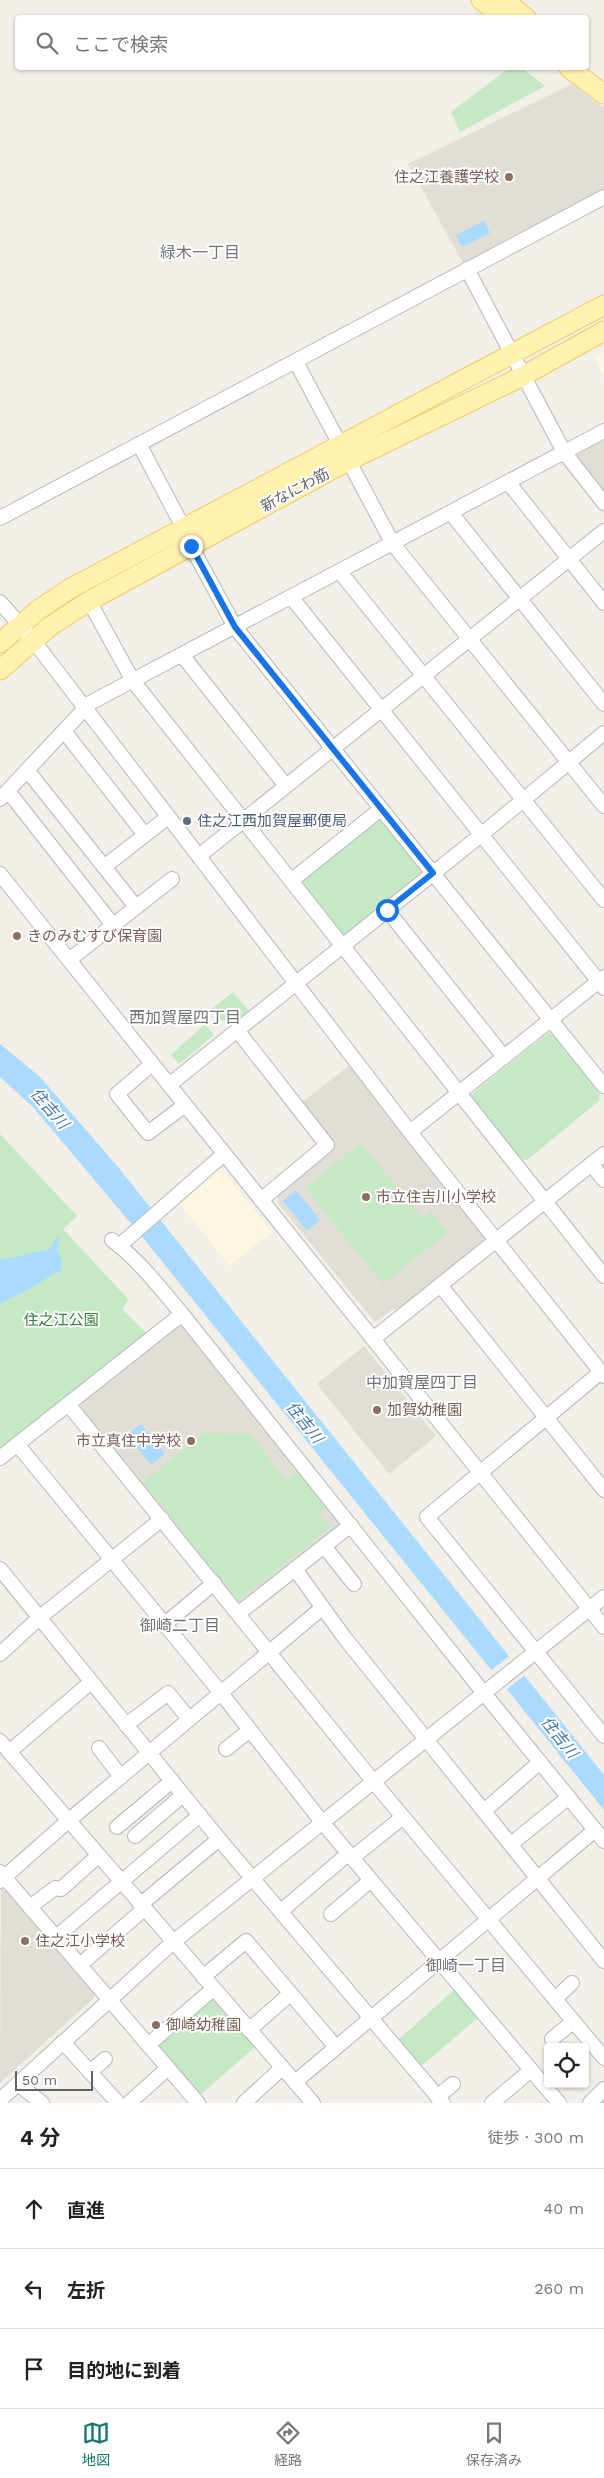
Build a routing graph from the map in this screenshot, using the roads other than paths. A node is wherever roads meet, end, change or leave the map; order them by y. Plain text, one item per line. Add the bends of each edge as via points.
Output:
1 (481, 0) edge
2 (504, 0) edge
3 (500, 15) edge
4 (522, 15) edge
5 (589, 66) edge
6 (572, 70) edge
7 (604, 78) edge
8 (604, 94) edge
9 (604, 197) edge
10 (468, 270) junction
11 (604, 305) edge
12 (604, 331) edge
13 (512, 354) junction
14 (296, 362) junction
15 (524, 376) junction
16 (604, 430) edge
17 (139, 444) junction
18 (564, 452) junction
19 (344, 454) junction
20 (508, 482) junction
21 (604, 503) edge
22 (451, 513) junction
23 (0, 518) edge
24 (604, 531) edge
25 (187, 538) junction
26 (393, 544) junction
27 (569, 559) junction
28 (340, 572) junction
29 (292, 598) junction
30 (519, 598) junction
31 (89, 601) junction
32 (0, 602) edge
33 (604, 603) edge
34 (20, 625) junction
35 (235, 627) junction
36 (469, 639) junction
37 (33, 640) junction
38 (0, 643) edge
39 (182, 655) junction
40 (0, 670) edge
41 (424, 676) junction
42 (133, 681) junction
43 (604, 704) edge
44 (85, 709) junction
45 (382, 710) junction
46 (64, 731) junction
47 (604, 732) edge
48 (333, 749) junction
49 (569, 762) junction
50 (27, 770) junction
51 (286, 786) junction
52 (4, 795) edge
53 (523, 799) junction
54 (604, 806) edge
55 (381, 809) junction
56 (168, 817) junction
57 (244, 820) junction
58 (481, 834) junction
59 (145, 835) junction
60 (199, 856) junction
61 (104, 867) junction
62 (433, 873) junction
63 (0, 874) edge
64 (172, 879) dead end
65 (292, 880) junction
66 (604, 900) edge
67 (136, 907) junction
68 (387, 910) junction
69 (113, 925) junction
70 (343, 945) junction
71 (69, 960) junction
72 (297, 982) junction
73 (602, 982) edge
74 (550, 1020) junction
75 (237, 1030) junction
76 (504, 1057) junction
77 (152, 1064) junction
78 (169, 1084) junction
79 (604, 1086) edge
80 (460, 1092) junction
81 (185, 1105) junction
82 (410, 1132) junction
83 (224, 1154) junction
84 (604, 1154) edge
85 (591, 1164) junction
86 (604, 1180) edge
87 (261, 1200) junction
88 (545, 1201) junction
89 (496, 1240) junction
90 (604, 1276) edge
91 (440, 1285) junction
92 (182, 1314) junction
93 (373, 1339) junction
94 (603, 1374) edge
95 (68, 1404) junction
96 (546, 1417) junction
97 (17, 1444) junction
98 (0, 1458) edge
99 (480, 1471) junction
100 (604, 1490) edge
101 (162, 1519) junction
102 (351, 1525) junction
103 (324, 1546) junction
104 (112, 1558) junction
105 (0, 1569) edge
106 (295, 1569) junction
107 (214, 1583) junction
108 (354, 1584) dead end
109 (604, 1597) edge
110 (322, 1608) junction
111 (589, 1608) junction
112 (239, 1613) junction
113 (39, 1618) junction
114 (165, 1624) junction
115 (604, 1627) edge
116 (270, 1651) junction
117 (532, 1653) junction
118 (0, 1654) edge
119 (91, 1682) junction
120 (485, 1690) junction
121 (221, 1693) junction
122 (189, 1720) junction
123 (126, 1725) junction
124 (250, 1730) junction
125 (604, 1736) edge
126 (425, 1739) junction
127 (5, 1746) edge
128 (99, 1748) dead end
129 (226, 1749) dead end
130 (149, 1753) junction
131 (540, 1762) junction
132 (121, 1777) junction
133 (373, 1780) junction
134 (172, 1781) junction
135 (183, 1795) junction
136 (569, 1797) junction
137 (484, 1811) junction
138 (132, 1815) junction
139 (200, 1815) junction
140 (403, 1817) junction
141 (68, 1821) junction
142 (322, 1822) junction
143 (117, 1827) dead end
144 (595, 1830) junction
145 (218, 1838) junction
146 (604, 1841) edge
147 (510, 1844) junction
148 (98, 1856) junction
149 (350, 1856) junction
150 (2, 1877) edge
151 (537, 1877) junction
152 (253, 1878) junction
153 (371, 1880) junction
154 (121, 1883) junction
155 (30, 1907) junction
156 (142, 1907) junction
157 (281, 1911) junction
158 (331, 1914) dead end
159 (488, 1918) junction
160 (56, 1937) junction
161 (172, 1943) junction
162 (438, 1960) junction
163 (604, 1961) edge
164 (80, 1965) junction
165 (203, 1977) junction
166 (572, 1983) dead end
167 (213, 1989) junction
168 (290, 1994) junction
169 (555, 1999) junction
170 (110, 2000) junction
171 (370, 2017) junction
172 (573, 2022) junction
173 (249, 2030) junction
174 (552, 2039) dead end
175 (63, 2042) junction
176 (148, 2045) junction
177 (335, 2046) junction
178 (604, 2058) edge
179 (105, 2059) dead end
180 (168, 2068) junction
181 (282, 2068) junction
182 (531, 2070) junction
183 (90, 2072) junction
184 (295, 2082) junction
185 (18, 2084) junction
186 (453, 2084) dead end
187 (604, 2089) edge
188 (0, 2100) edge
189 (440, 2100) edge
190 (191, 2101) edge
191 (42, 2103) edge
192 (118, 2103) edge
193 (129, 2103) edge
194 (244, 2103) edge
195 (313, 2103) edge
196 (492, 2103) edge
197 (559, 2103) edge
198 (590, 2103) edge

1 - 3 main road
2 - 4 main road
5 - 7 main road
6 - 8 main road
9 - 10 street
10 - 13 street
10 - 14 street
11 - 13 main road, 新なにわ筋
12 - 15 main road, 新なにわ筋
13 - 15 street
13 - 19 main road, 新なにわ筋
14 - 17 street
14 - 19 street
15 - 18 street
15 - 19 main road, 新なにわ筋
16 - 18 street
17 - 23 street
17 - 25 street
18 - 20 street
18 - 21 street
19 - 25 main road, 新なにわ筋
19 - 26 street
20 - 22 street
20 - 27 street
22 - 26 street
22 - 30 street
24 - 27 street
25 - 31 main road, 新なにわ筋
25 - 34 main road, 新なにわ筋 via 71,588
25 - 35 street
26 - 28 street
26 - 36 street
27 - 30 street
27 - 33 street
28 - 29 street
28 - 41 street
29 - 35 street
29 - 45 street
30 - 36 street
30 - 43 street
31 - 37 main road, 新なにわ筋
31 - 42 street
32 - 34 street
34 - 37 street
34 - 38 main road, 新なにわ筋
35 - 39 street
35 - 48 street
36 - 41 street
36 - 49 street
37 - 40 main road, 新なにわ筋
37 - 44 street
39 - 42 street
39 - 51 street
41 - 45 street
41 - 53 street
42 - 44 street via 90,703
42 - 57 street
44 - 46 street
44 - 56 street
45 - 48 street
45 - 58 street
46 - 50 street
46 - 59 street
47 - 49 street
48 - 51 street
48 - 55 street
49 - 53 street
49 - 54 street
50 - 52 street
50 - 61 street
51 - 57 street
52 - 69 street
53 - 58 street
53 - 66 street
55 - 62 street
55 - 65 street
56 - 59 street
56 - 60 street
57 - 60 street
57 - 65 street
58 - 62 street
58 - 73 street
59 - 61 street
60 - 72 street
61 - 67 street
62 - 68 street
62 - 74 street
63 - 71 street
64 - 67 street
65 - 70 street
67 - 69 street
68 - 70 street
68 - 76 street
69 - 71 street
70 - 72 street
70 - 80 street
71 - 77 street
72 - 75 street
72 - 82 street
73 - 74 street
74 - 76 street
74 - 79 street
75 - 78 street
75 - 87 street via 328,1145
76 - 80 street
77 - 78 street
77 - 81 street via 117,1094 148,1132
78 - 81 street
80 - 82 street
80 - 88 street
81 - 83 street
82 - 89 street
83 - 87 street
83 - 92 street via 118,1243
84 - 85 street
85 - 86 street
85 - 88 street
87 - 93 street
88 - 89 street
88 - 90 street
89 - 91 street
89 - 94 street
91 - 93 street
91 - 96 street
92 - 95 street
92 - 102 street
93 - 99 street
94 - 96 street
95 - 97 street
95 - 101 street
96 - 99 street
96 - 100 street
97 - 98 street
97 - 104 street
99 - 111 street
99 - 117 street via 427,1517
101 - 104 street
101 - 107 street
102 - 103 street
102 - 120 street
103 - 106 street
103 - 108 street
104 - 113 street
104 - 114 street
105 - 113 street
106 - 110 street
106 - 112 street
107 - 112 street
107 - 114 street
109 - 111 street
110 - 116 street
110 - 126 street
111 - 115 street
111 - 117 street
112 - 116 street
113 - 118 street
113 - 119 street
114 - 121 street
116 - 121 street
116 - 133 street
117 - 120 street
117 - 125 street
119 - 123 street
119 - 127 street
120 - 126 street
120 - 131 street
121 - 122 street
121 - 124 street
122 - 123 street via 168,1693
122 - 130 street
123 - 130 street
124 - 129 street
124 - 142 street
126 - 133 street
126 - 137 street
127 - 141 street
128 - 132 street
130 - 132 street
130 - 134 street
131 - 136 street
131 - 137 street
132 - 141 street
133 - 140 street
133 - 142 street
134 - 135 street
134 - 138 street
135 - 138 street via 139,1832
135 - 139 street
136 - 144 street
136 - 147 street
137 - 147 street
138 - 143 street
139 - 145 street
139 - 154 street
140 - 149 street
140 - 159 street
141 - 148 street
141 - 150 street
142 - 149 street
142 - 152 street
144 - 146 street
144 - 151 street
145 - 152 street
145 - 156 street
147 - 151 street
148 - 154 street
148 - 155 street via 61,1889 55,1888
149 - 153 street
149 - 157 street
150 - 155 street
151 - 159 street
151 - 163 street
152 - 157 street
152 - 161 street
153 - 158 street
153 - 162 street
154 - 156 street
154 - 160 street
155 - 160 street
156 - 161 street
156 - 164 street
157 - 171 street
159 - 162 street
159 - 169 street
160 - 164 street
161 - 165 street
161 - 170 street
162 - 171 street
162 - 182 street
164 - 170 street
165 - 167 street
165 - 168 street via 246,1941
166 - 169 street
167 - 173 street
167 - 176 street
168 - 173 street
168 - 177 street
169 - 172 street
170 - 175 street
170 - 176 street
171 - 177 street
171 - 189 street
172 - 174 street
172 - 178 street
173 - 181 street
175 - 183 street
175 - 185 street
176 - 180 street
177 - 184 street
179 - 183 street
180 - 190 street
180 - 193 street
181 - 184 street
181 - 194 street
182 - 196 street
182 - 197 street
183 - 192 street
184 - 195 street
185 - 188 street
185 - 191 street
186 - 189 street
187 - 198 street

